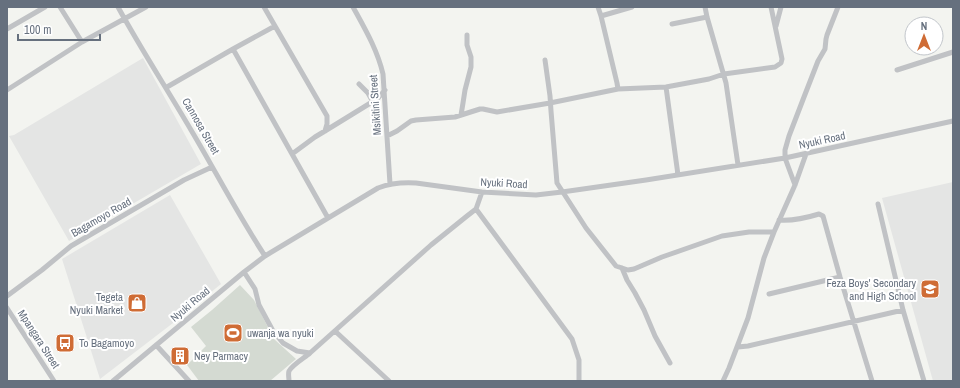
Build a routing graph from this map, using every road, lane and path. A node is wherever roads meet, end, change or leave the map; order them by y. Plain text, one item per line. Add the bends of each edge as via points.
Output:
1 (45, 7) edge
2 (60, 7) edge
3 (118, 7) edge
4 (146, 7) edge
5 (264, 7) edge
6 (353, 7) edge
7 (598, 7) edge
8 (632, 7) edge
9 (705, 7) edge
10 (771, 7) edge
11 (781, 7) edge
12 (838, 7) edge
13 (601, 16) junction
14 (707, 17) junction
15 (125, 18) junction
16 (672, 24) dead end
17 (274, 26) junction
18 (7, 29) edge
19 (776, 29) junction
20 (467, 35) dead end
21 (82, 42) junction
22 (233, 49) junction
23 (953, 52) edge
24 (546, 60) dead end
25 (897, 70) dead end
26 (724, 74) junction
27 (359, 84) dead end
28 (167, 87) junction
29 (666, 87) junction
30 (618, 89) junction
31 (7, 90) edge
32 (385, 90) junction
33 (372, 102) junction
34 (550, 104) junction
35 (461, 115) junction
36 (953, 121) edge
37 (325, 131) junction
38 (387, 136) junction
39 (292, 154) junction
40 (806, 154) junction
41 (785, 158) junction
42 (738, 165) junction
43 (212, 166) junction
44 (678, 175) junction
45 (390, 184) junction
46 (795, 184) junction
47 (482, 192) junction
48 (562, 192) junction
49 (878, 204) dead end
50 (476, 209) junction
51 (328, 218) junction
52 (779, 220) junction
53 (774, 232) junction
54 (265, 256) junction
55 (622, 268) junction
56 (244, 272) junction
57 (840, 277) junction
58 (769, 294) dead end
59 (7, 296) edge
60 (7, 308) edge
61 (903, 310) junction
62 (853, 321) junction
63 (335, 331) junction
64 (156, 345) junction
65 (738, 347) junction
66 (310, 354) junction
67 (670, 363) dead end
68 (54, 381) edge
69 (113, 381) edge
70 (189, 381) edge
71 (289, 381) edge
72 (389, 381) edge
73 (579, 381) edge
74 (723, 381) edge
75 (872, 381) edge
76 (924, 381) edge

1 - 18 street
2 - 21 street
3 - 15 street, Cannosa Street
4 - 15 street
5 - 17 street
6 - 32 street, Msikitini Street via 380,59
7 - 13 street
8 - 13 street
9 - 14 street
10 - 19 street
11 - 19 street
12 - 41 street via 827,35 825,49 789,136
13 - 30 street
14 - 16 street
14 - 26 street
15 - 21 street
15 - 28 street, Cannosa Street
17 - 22 street
17 - 37 street via 327,116
19 - 26 street via 782,59 779,65
20 - 35 street via 471,67
21 - 31 street
22 - 28 street
22 - 39 street
23 - 25 street
24 - 34 street
26 - 29 street
26 - 42 street
27 - 33 street via 368,93
28 - 43 street, Cannosa Street
29 - 30 street
29 - 44 street
30 - 34 street
32 - 33 street
32 - 38 street, Msikitini Street
33 - 37 street
34 - 35 street via 497,112 480,109
34 - 48 street via 557,183
35 - 38 street via 411,121
36 - 40 street, Nyuki Road
37 - 39 street
38 - 45 street, Msikitini Street
39 - 51 street
40 - 41 street, Nyuki Road
40 - 46 street
41 - 42 street, Nyuki Road
41 - 46 street
42 - 44 street, Nyuki Road
43 - 54 street, Cannosa Street
43 - 59 street, Bagamoyo Road via 71,246
44 - 48 street, Nyuki Road
45 - 47 street, Nyuki Road via 405,182
45 - 51 street, Nyuki Road via 378,188
46 - 52 street
47 - 48 street, Nyuki Road via 536,195
47 - 50 street
48 - 55 street via 603,250 616,266
49 - 61 street
50 - 63 street via 431,245
50 - 73 street via 572,338 579,360
51 - 54 street, Nyuki Road
52 - 53 street
52 - 57 street via 822,215
53 - 55 street via 722,236 634,269
53 - 65 street
54 - 56 street, Nyuki Road
55 - 67 street
56 - 64 street, Nyuki Road
56 - 66 street via 255,289 259,305 273,331 283,343 297,351
57 - 58 street
57 - 62 street
60 - 68 street, Mpangara Street
61 - 62 street
61 - 76 street
62 - 65 street
62 - 75 street
63 - 66 street
63 - 72 street
64 - 69 street, Nyuki Road
64 - 70 street
65 - 74 street
66 - 71 street via 290,370

